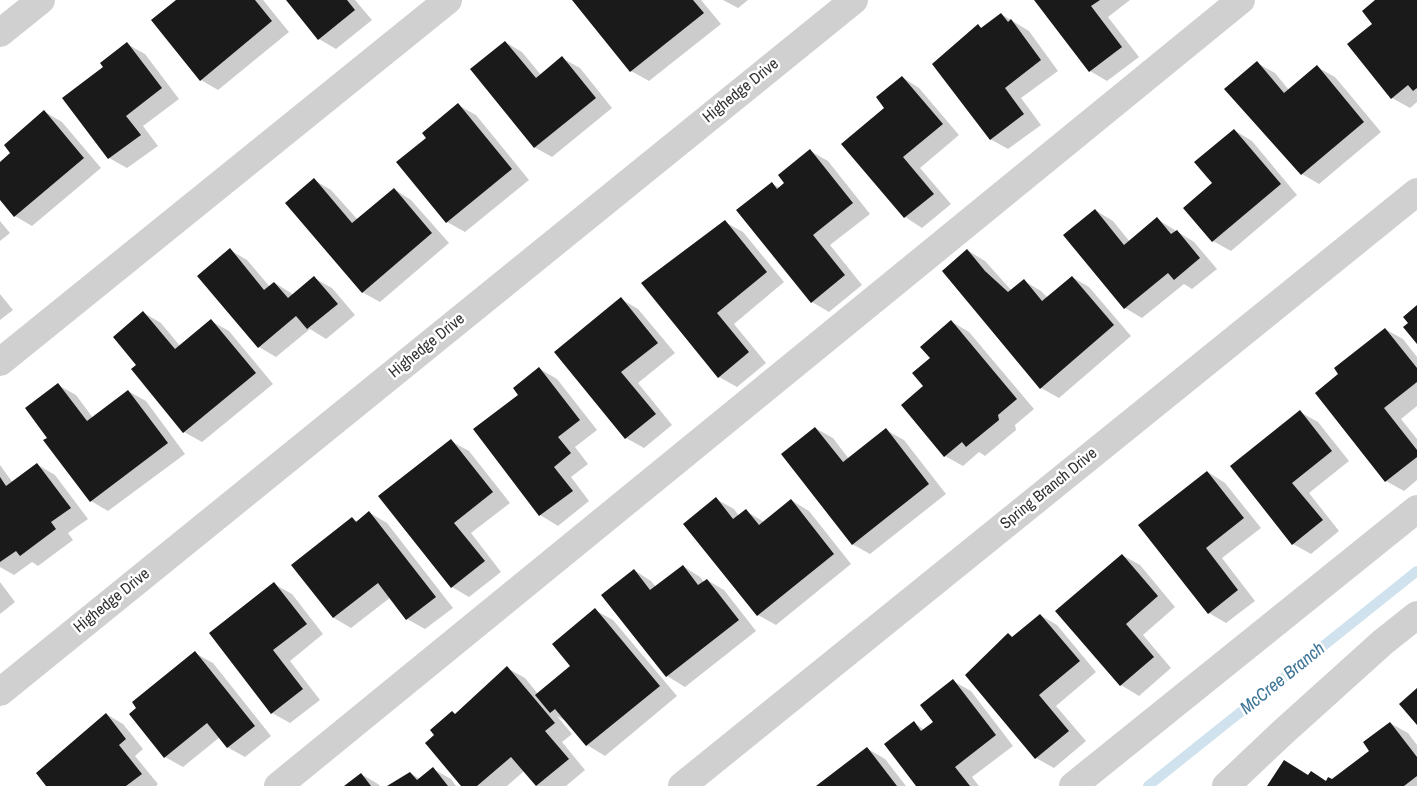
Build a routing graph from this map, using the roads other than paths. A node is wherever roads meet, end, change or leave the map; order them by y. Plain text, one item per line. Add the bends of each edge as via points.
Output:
1 (41, 0) edge
2 (448, 0) edge
3 (854, 0) edge
4 (1241, 0) edge
5 (0, 34) edge
6 (1417, 192) edge
7 (0, 362) edge
8 (1417, 509) edge
9 (1417, 615) edge
10 (0, 692) edge
11 (278, 786) edge
12 (682, 786) edge
13 (1072, 786) edge
14 (1226, 786) edge

1 - 5 street
2 - 7 street
3 - 10 street, Highedge Drive
4 - 11 street
6 - 12 street, Spring Branch Drive
8 - 13 street
9 - 14 street via 1383,642

